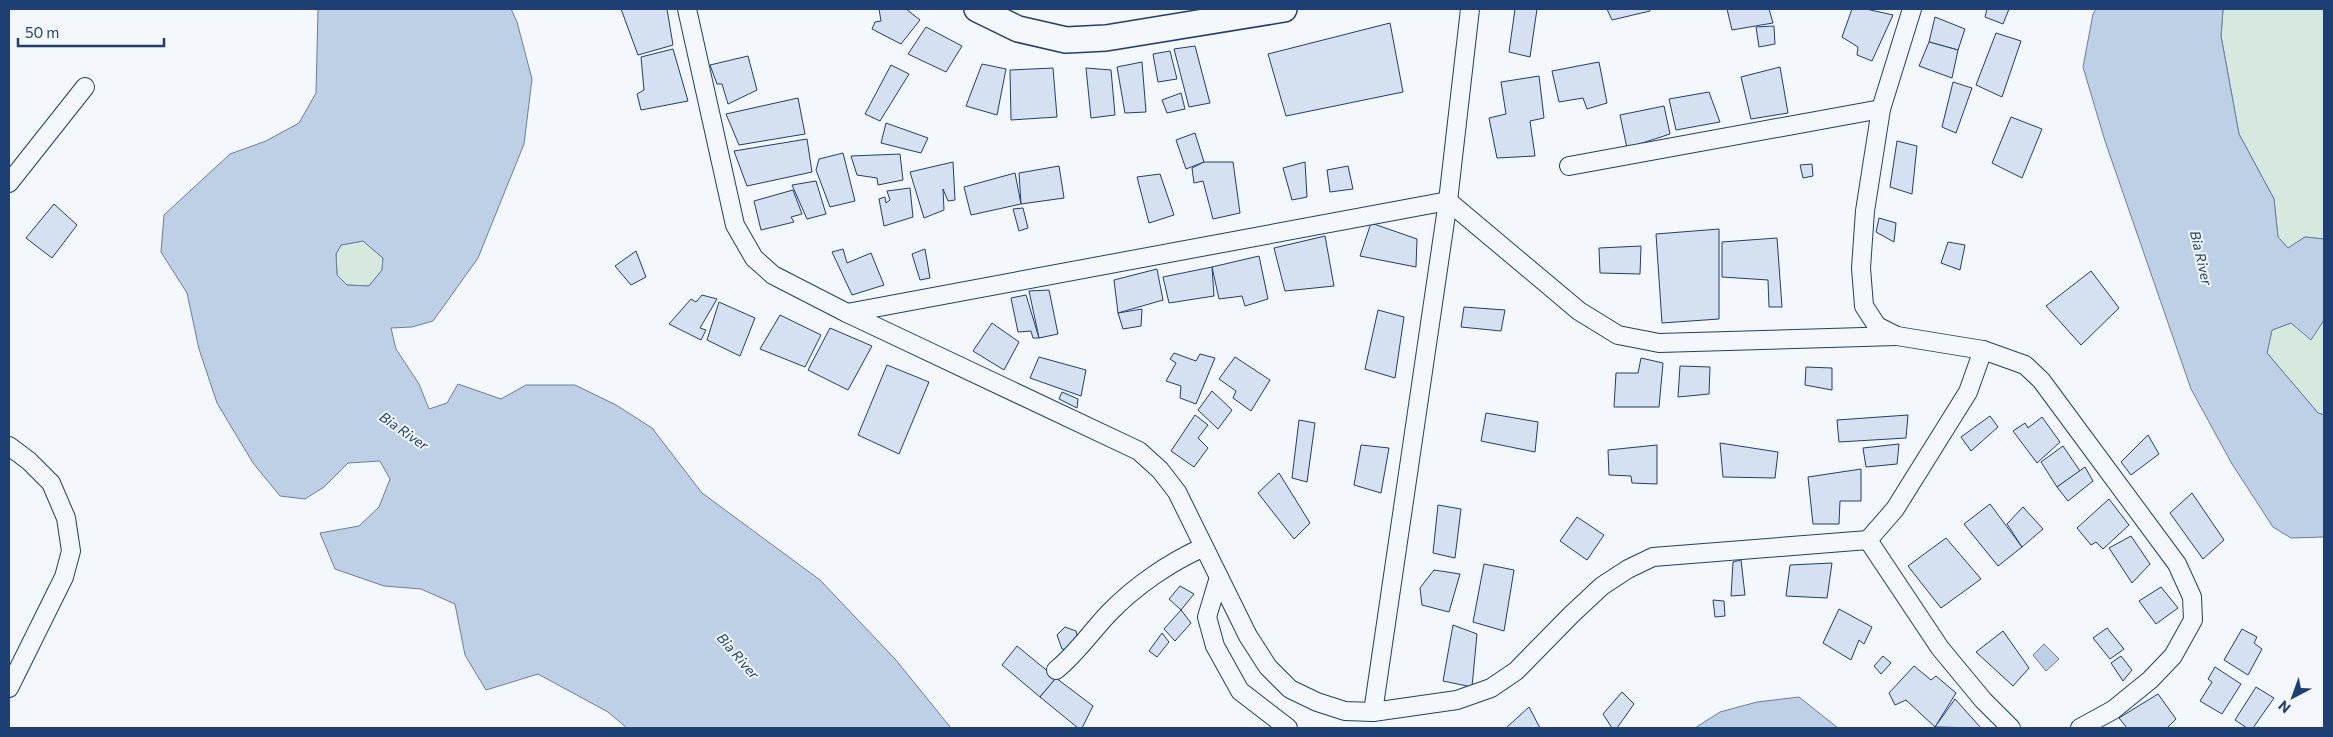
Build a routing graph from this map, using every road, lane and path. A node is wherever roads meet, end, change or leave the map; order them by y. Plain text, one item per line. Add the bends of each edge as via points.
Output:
1 (687, 9) edge
2 (977, 9) edge
3 (1284, 9) edge
4 (1470, 9) edge
5 (1912, 9) edge
6 (85, 88) dead end
7 (1881, 109) junction
8 (1569, 166) dead end
9 (9, 183) edge
10 (1448, 201) junction
11 (847, 313) junction
12 (1897, 336) junction
13 (1983, 350) junction
14 (9, 446) edge
15 (1868, 540) junction
16 (1204, 547) junction
17 (1219, 577) junction
18 (1056, 670) dead end
19 (9, 688) edge
20 (1374, 712) junction
21 (2083, 727) edge
22 (1288, 728) edge
23 (2011, 728) edge

1 - 11 street via 735,225 754,258 773,275
2 - 3 street via 1018,29 1066,40 1106,38
4 - 10 street
5 - 7 street
6 - 9 street
7 - 8 street
7 - 12 street via 1865,212 1861,268 1864,306 1877,326
10 - 11 street
10 - 12 street via 1579,311 1618,335 1659,343
10 - 20 street
11 - 16 street via 1139,451 1177,492
12 - 13 street
13 - 15 street via 1968,392 1895,509
13 - 21 street via 2025,365 2041,380 2178,564 2192,597 2193,620 2173,656 2113,710
14 - 19 street via 51,483 66,518 71,551 64,577
15 - 20 street via 1653,557 1628,568 1602,586 1516,671 1491,688 1457,700
15 - 23 street via 1940,648
16 - 17 street
16 - 18 street via 1182,556 1130,593
17 - 20 street via 1248,636 1268,666 1290,689 1317,702 1345,710
17 - 22 street via 1207,617 1215,646 1240,690

